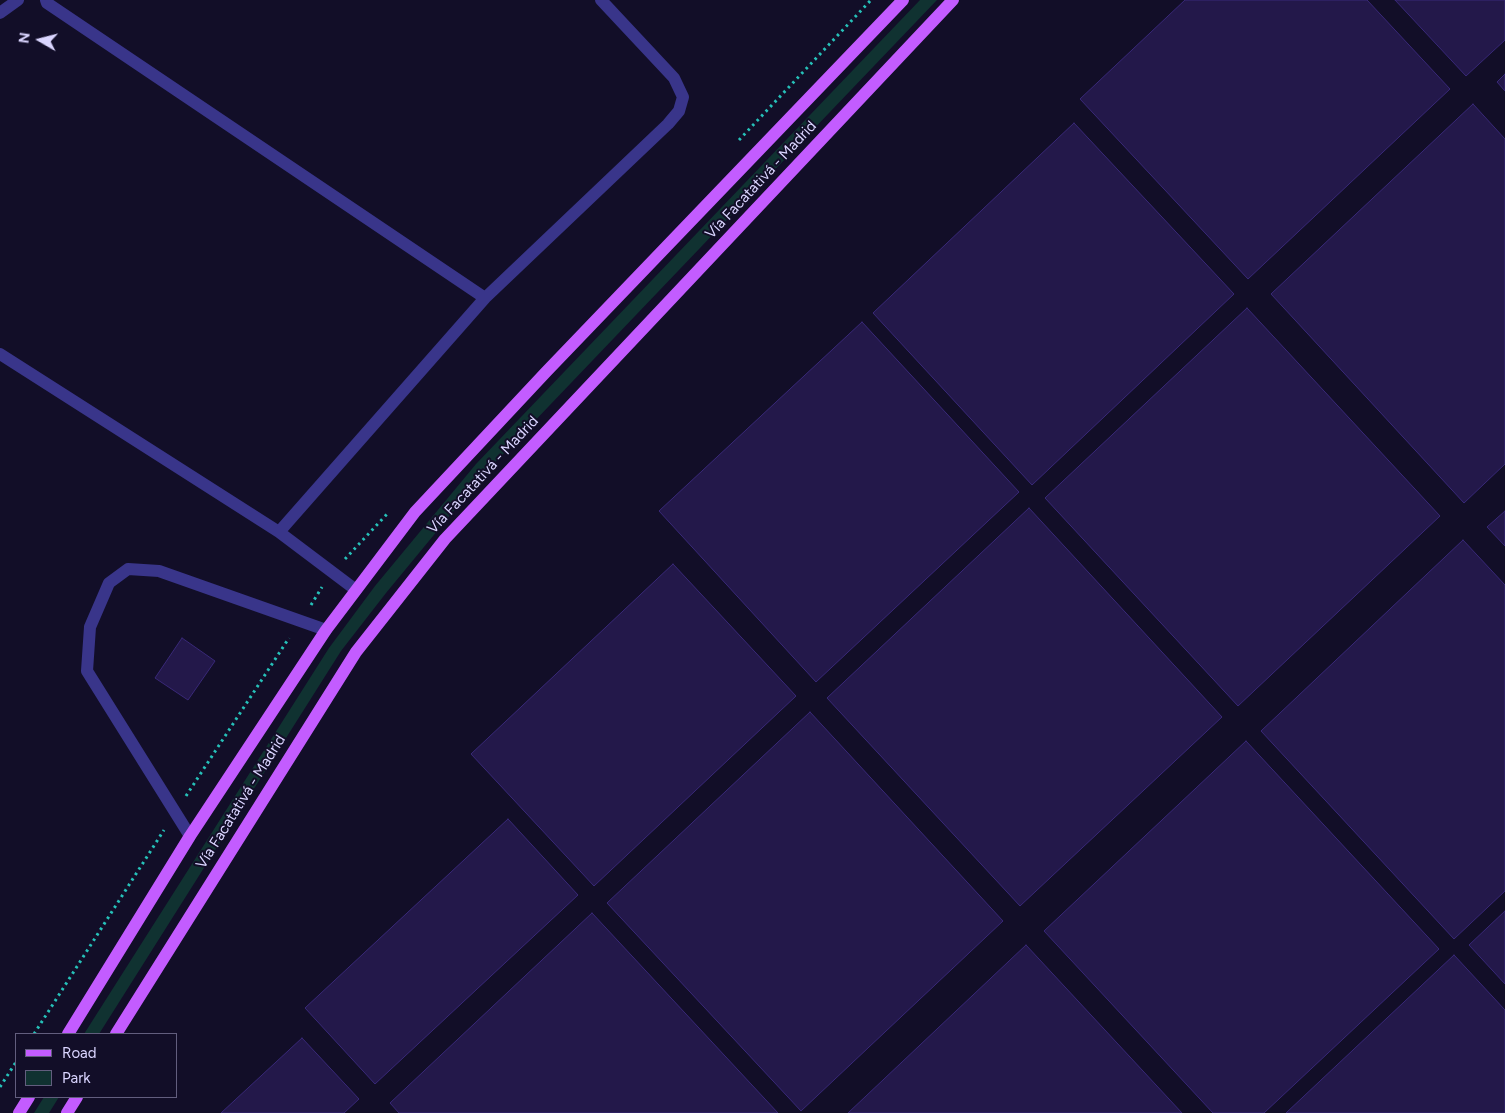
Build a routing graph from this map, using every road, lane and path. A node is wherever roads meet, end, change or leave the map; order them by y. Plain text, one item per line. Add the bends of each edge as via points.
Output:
1 (18, 0) edge
2 (46, 0) edge
3 (601, 0) edge
4 (903, 0) edge
5 (953, 0) edge
6 (0, 13) edge
7 (485, 298) junction
8 (0, 354) edge
9 (279, 532) junction
10 (356, 590) junction
11 (326, 630) junction
12 (190, 836) junction
13 (69, 1033) edge
14 (117, 1033) edge
15 (15, 1064) edge
16 (0, 1087) edge
17 (29, 1098) edge
18 (76, 1098) edge
19 (20, 1113) edge
20 (67, 1113) edge

1 - 6 lane
2 - 7 lane
3 - 7 lane via 674,78 683,97 679,111
4 - 10 main road, Vía Facatativá - Madrid via 415,512
5 - 14 main road, Vía Facatativá - Madrid via 444,539 356,652
7 - 9 lane
8 - 9 lane
9 - 10 lane
10 - 11 main road, Vía Facatativá - Madrid
11 - 12 main road, Vía Facatativá - Madrid
11 - 12 lane via 159,570 128,569 109,583 90,627 87,671
12 - 13 main road, Vía Facatativá - Madrid
15 - 16 path
17 - 19 main road
18 - 20 main road

